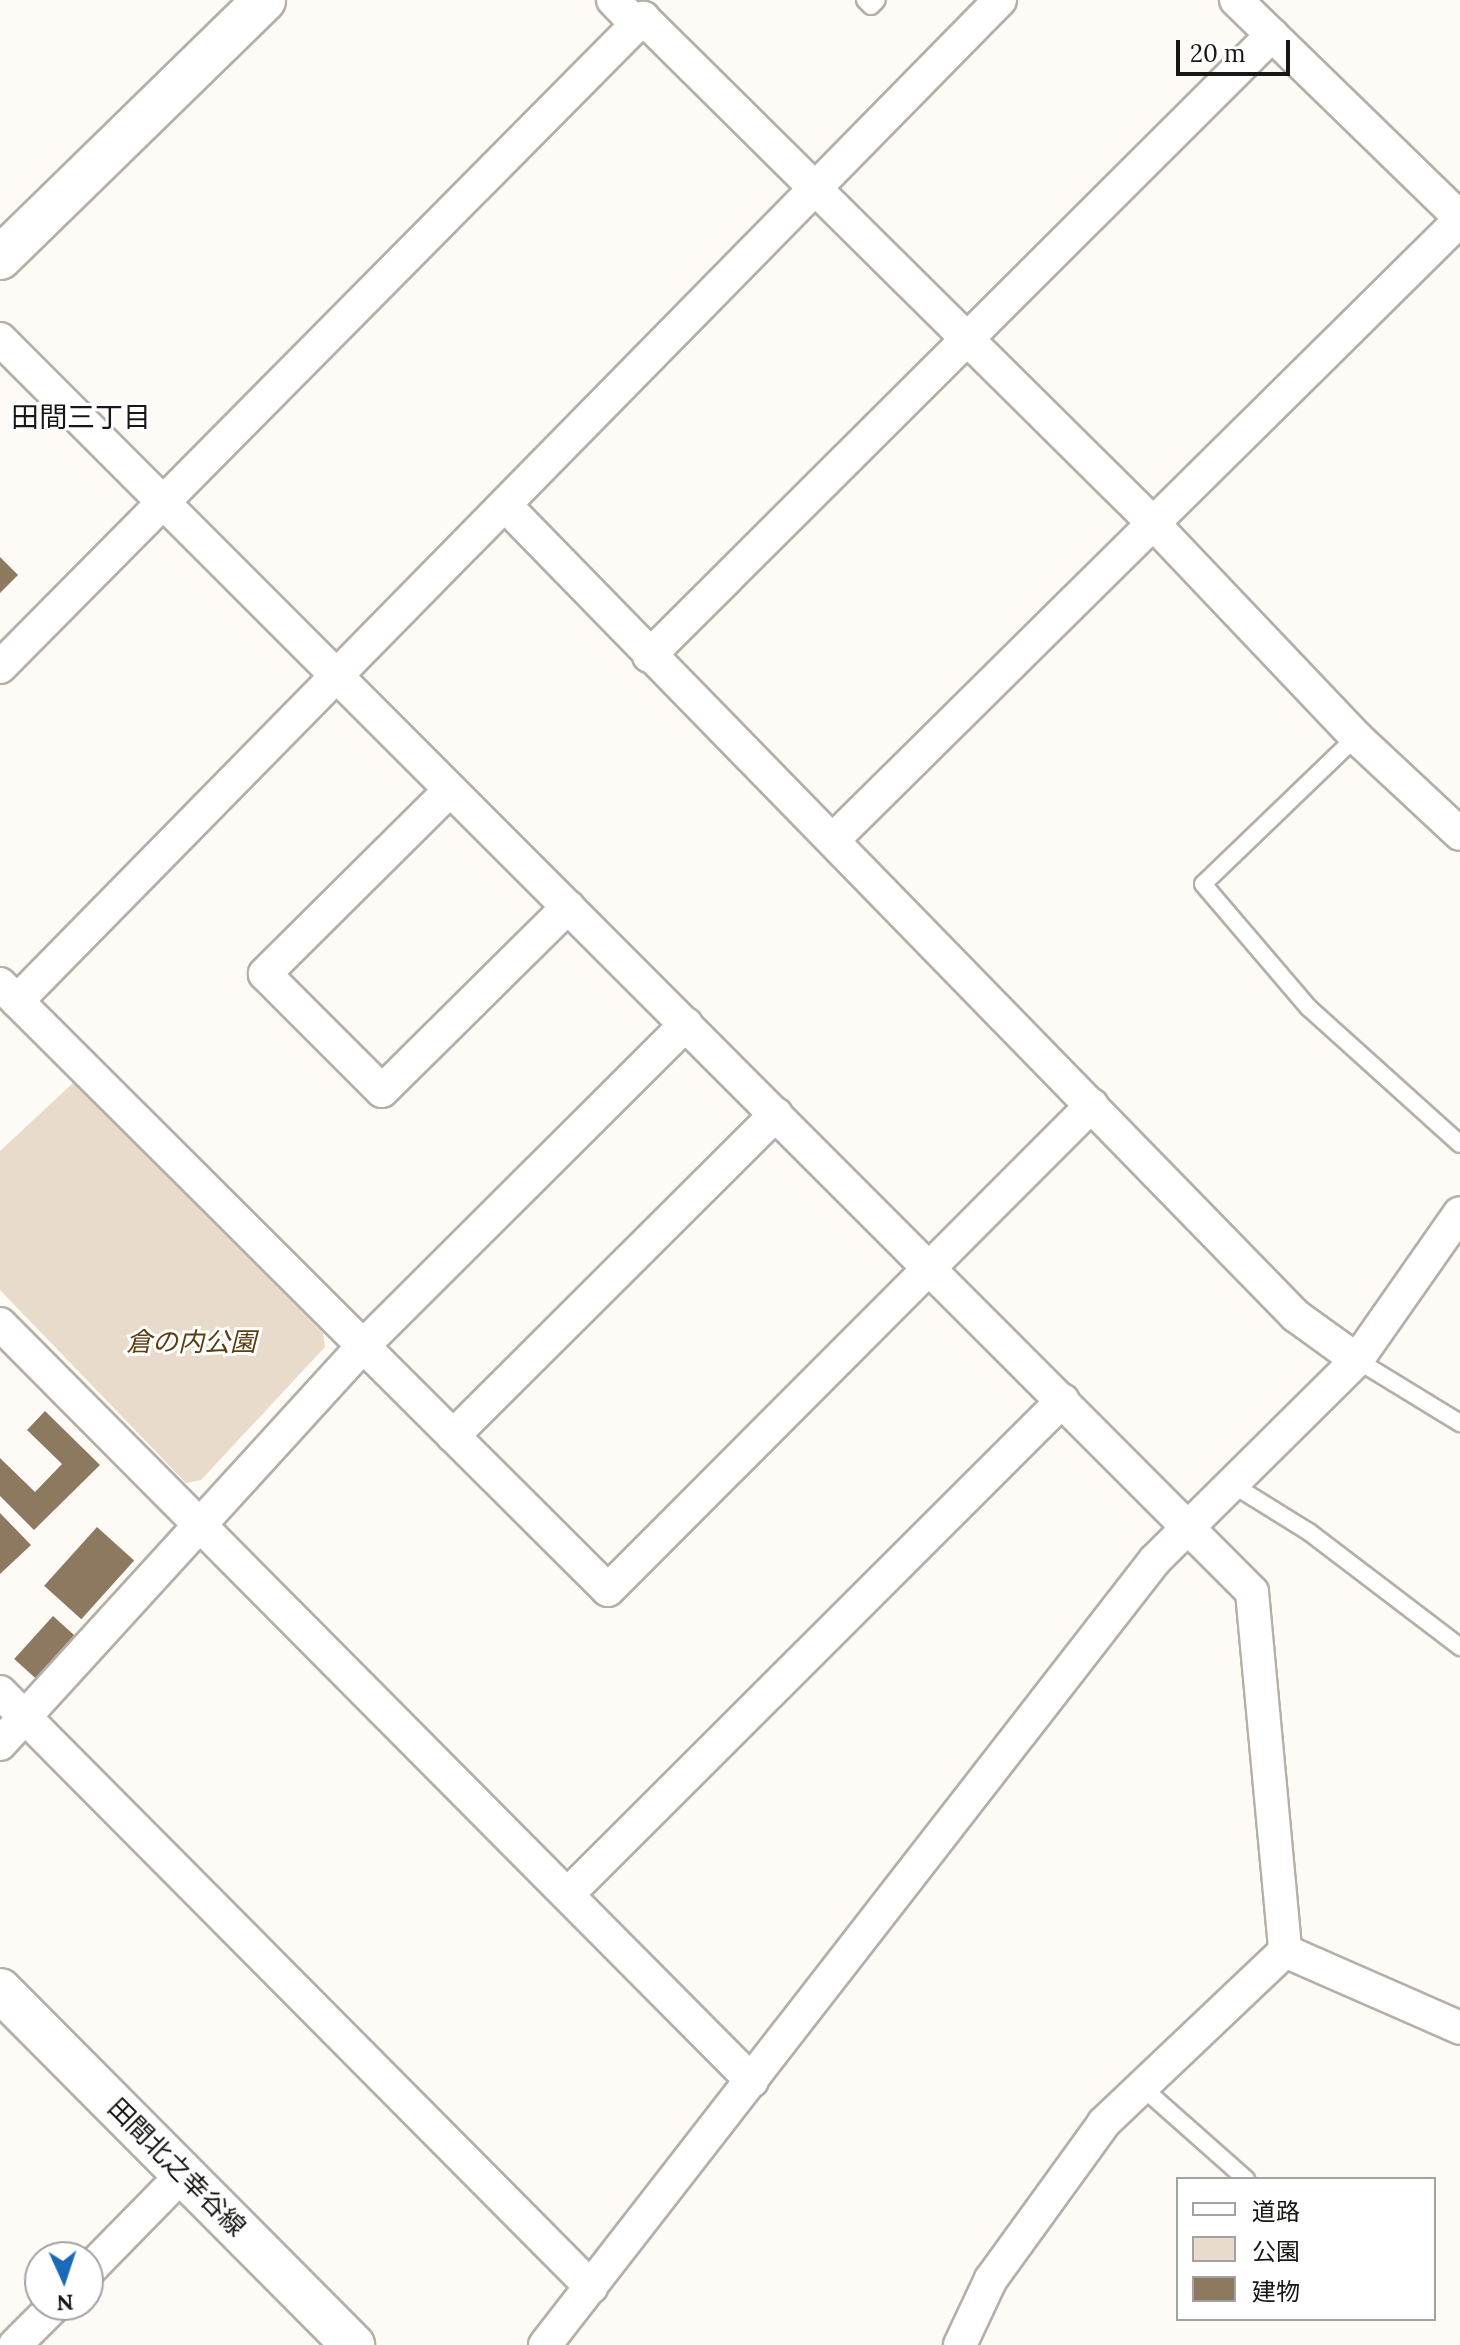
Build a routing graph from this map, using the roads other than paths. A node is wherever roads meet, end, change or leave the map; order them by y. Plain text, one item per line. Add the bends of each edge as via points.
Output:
1 (264, 0) edge
2 (613, 0) edge
3 (865, 0) edge
4 (877, 0) edge
5 (1000, 0) edge
6 (1236, 0) edge
7 (637, 25) junction
8 (1272, 35) junction
9 (815, 189) junction
10 (1460, 219) edge
11 (0, 258) edge
12 (966, 337) junction
13 (0, 339) edge
14 (162, 503) junction
15 (505, 505) junction
16 (1153, 523) junction
17 (649, 656) junction
18 (0, 667) edge
19 (336, 676) junction
20 (1356, 737) junction
21 (450, 790) junction
22 (1460, 834) edge
23 (833, 840) junction
24 (568, 907) junction
25 (8, 993) edge
26 (686, 1024) junction
27 (1092, 1105) junction
28 (776, 1114) junction
29 (1460, 1144) edge
30 (1460, 1213) edge
31 (931, 1269) junction
32 (0, 1324) edge
33 (363, 1346) junction
34 (1357, 1360) junction
35 (1063, 1400) junction
36 (1460, 1423) edge
37 (453, 1436) junction
38 (1230, 1483) junction
39 (199, 1525) junction
40 (1189, 1526) junction
41 (1460, 1647) edge
42 (0, 1692) edge
43 (25, 1717) junction
44 (0, 1744) edge
45 (568, 1894) junction
46 (1285, 1951) junction
47 (0, 1990) edge
48 (1460, 2028) edge
49 (752, 2081) junction
50 (1142, 2087) junction
51 (183, 2174) junction
52 (1244, 2177) edge
53 (104, 2255) edge
54 (591, 2287) junction
55 (39, 2321) edge
56 (15, 2345) edge
57 (353, 2345) edge
58 (545, 2345) edge
59 (960, 2345) edge

1 - 11 street
2 - 7 street
3 - 4 lane via 871,6
5 - 9 street
6 - 8 street
7 - 9 street via 643,18
7 - 14 street
8 - 10 street
8 - 12 street
9 - 12 street
9 - 15 street
10 - 16 street
12 - 16 street
12 - 17 street
13 - 14 street
14 - 18 street
14 - 19 street
15 - 17 street
15 - 19 street
16 - 20 street
16 - 23 street
17 - 23 street
19 - 21 street
19 - 25 street
20 - 22 street
20 - 29 lane via 1203,884 1309,1008
21 - 24 street
21 - 24 street via 265,974 382,1091
23 - 27 street
24 - 26 street
25 - 33 street
26 - 28 street
26 - 33 street
27 - 31 street
27 - 34 street via 1296,1316
28 - 31 street
28 - 37 street
30 - 34 street
31 - 35 street
31 - 37 street via 608,1590
32 - 39 street
33 - 37 street
33 - 39 street
34 - 36 lane
34 - 38 street
35 - 40 street
35 - 45 street
38 - 40 street
38 - 41 lane via 1309,1532
39 - 43 street
39 - 45 street
40 - 46 street via 1252,1592
40 - 49 street via 1155,1560 1039,1707
42 - 43 street
43 - 44 street
43 - 54 street
45 - 49 street
46 - 48 street
46 - 50 street
47 - 51 street, 田間北之幸谷線
49 - 54 street
50 - 52 lane
50 - 59 street via 1104,2123 1058,2180 991,2279
51 - 53 street
51 - 57 street, 田間北之幸谷線
54 - 58 street
55 - 56 street

